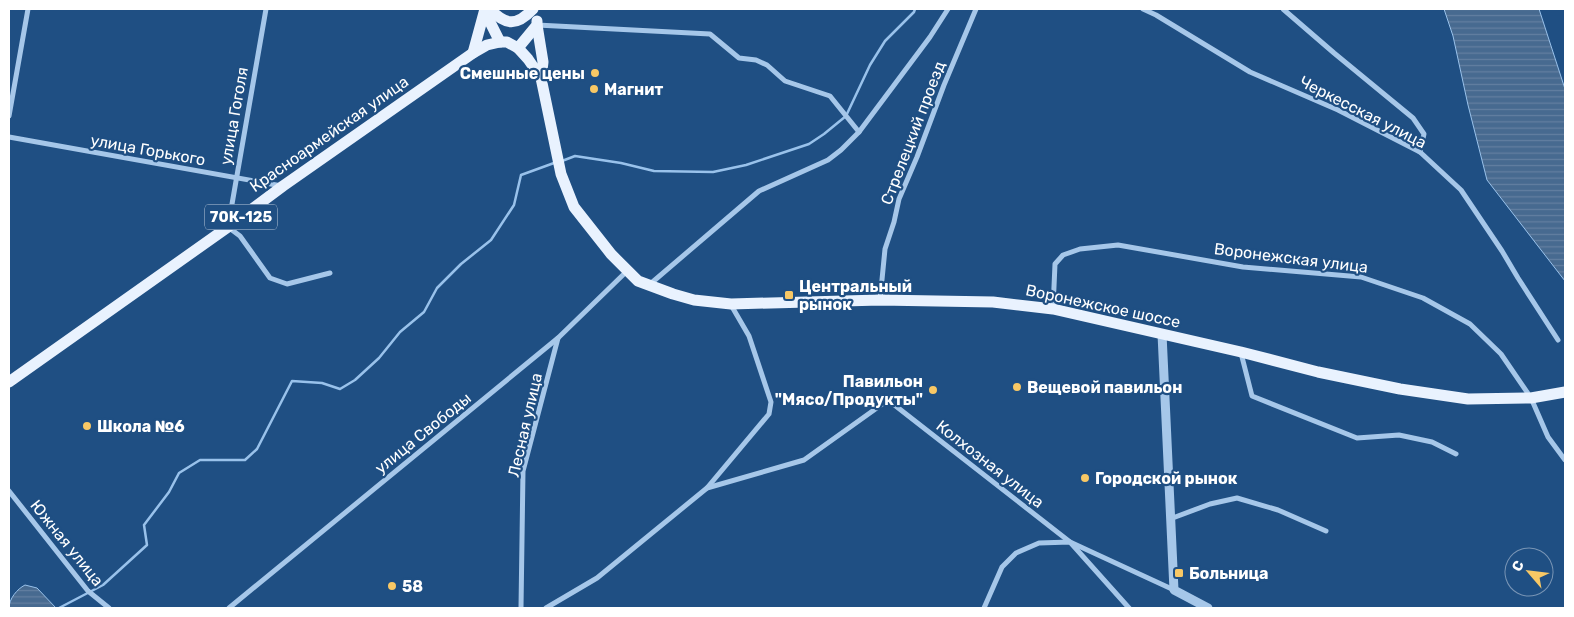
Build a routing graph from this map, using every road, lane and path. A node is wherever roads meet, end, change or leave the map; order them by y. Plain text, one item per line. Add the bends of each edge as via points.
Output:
1 (28, 9) edge
2 (266, 9) edge
3 (488, 9) edge
4 (533, 9) edge
5 (539, 9) edge
6 (948, 9) edge
7 (976, 9) edge
8 (1143, 9) edge
9 (1284, 9) edge
10 (537, 25) junction
11 (500, 42) junction
12 (518, 48) junction
13 (473, 53) junction
14 (541, 79) junction
15 (9, 116) edge
16 (859, 132) junction
17 (9, 137) edge
18 (1420, 152) junction
19 (236, 178) junction
20 (283, 186) junction
21 (228, 227) junction
22 (627, 271) junction
23 (330, 273) dead end
24 (648, 285) junction
25 (880, 300) junction
26 (731, 304) junction
27 (1053, 309) junction
28 (1162, 334) junction
29 (558, 338) junction
30 (1558, 340) dead end
31 (1241, 352) junction
32 (9, 382) edge
33 (1565, 392) edge
34 (1531, 398) junction
35 (1456, 454) dead end
36 (1565, 460) edge
37 (707, 488) junction
38 (9, 491) edge
39 (1170, 519) junction
40 (1326, 531) dead end
41 (1070, 542) junction
42 (1174, 590) junction
43 (109, 608) edge
44 (229, 608) edge
45 (520, 608) edge
46 (546, 608) edge
47 (984, 608) edge
48 (1129, 608) edge
49 (1208, 608) edge

1 - 15 street
2 - 19 street, улица Гоголя
3 - 4 main road via 506,22 518,21
3 - 11 main road via 490,22
3 - 13 main road
5 - 10 main road
6 - 16 street
7 - 25 street, Стрелецкий проезд via 899,198 885,249
8 - 18 street, Черкесская улица via 1250,72 1338,110
9 - 18 street via 1413,118 1424,134
10 - 12 main road
10 - 14 main road
10 - 16 street via 710,34 739,58 756,60 785,81 830,96
11 - 12 main road
11 - 13 main road, Красноармейская улица
12 - 14 main road
13 - 20 main road, Красноармейская улица / 70К-125
14 - 22 main road, Воронежское шоссе via 561,174 574,207
16 - 24 street via 828,160 759,191
17 - 19 street, улица Горького
18 - 30 street, Черкесская улица via 1461,190
19 - 20 street, улица Горького
19 - 21 street, улица Гоголя
20 - 21 main road, Красноармейская улица / 70К-125
21 - 23 street via 240,236 270,278 287,284
21 - 32 main road, Красноармейская улица / 70К-125
22 - 24 main road, Воронежское шоссе
22 - 29 street, улица Свободы
24 - 26 main road, Воронежское шоссе via 694,300
25 - 26 main road, Воронежское шоссе
25 - 27 main road, Воронежское шоссе via 993,302
26 - 37 street via 749,336 771,402 769,414
27 - 28 main road, Воронежское шоссе
27 - 34 street, Воронежская улица via 1055,264 1063,255 1080,249 1118,245 1243,267 1361,277 1423,298 1470,324 1501,354
28 - 31 main road, Воронежское шоссе
28 - 39 street
29 - 44 street, улица Свободы
29 - 45 street, Лесная улица via 523,471
31 - 34 main road, Воронежское шоссе via 1400,390 1468,398
31 - 35 street via 1252,396 1358,438 1399,435 1432,442
33 - 34 main road, Воронежское шоссе
34 - 36 street, Воронежская улица via 1548,436
37 - 41 street, Колхозная улица via 804,460 888,400
37 - 46 street, Колхозная улица via 597,578
38 - 43 street, Южная улица via 88,592
39 - 40 street via 1237,498 1278,510
39 - 42 street
41 - 42 street, Колхозная улица
41 - 47 street via 1039,542 1016,553 1002,567
41 - 48 street
42 - 49 street

